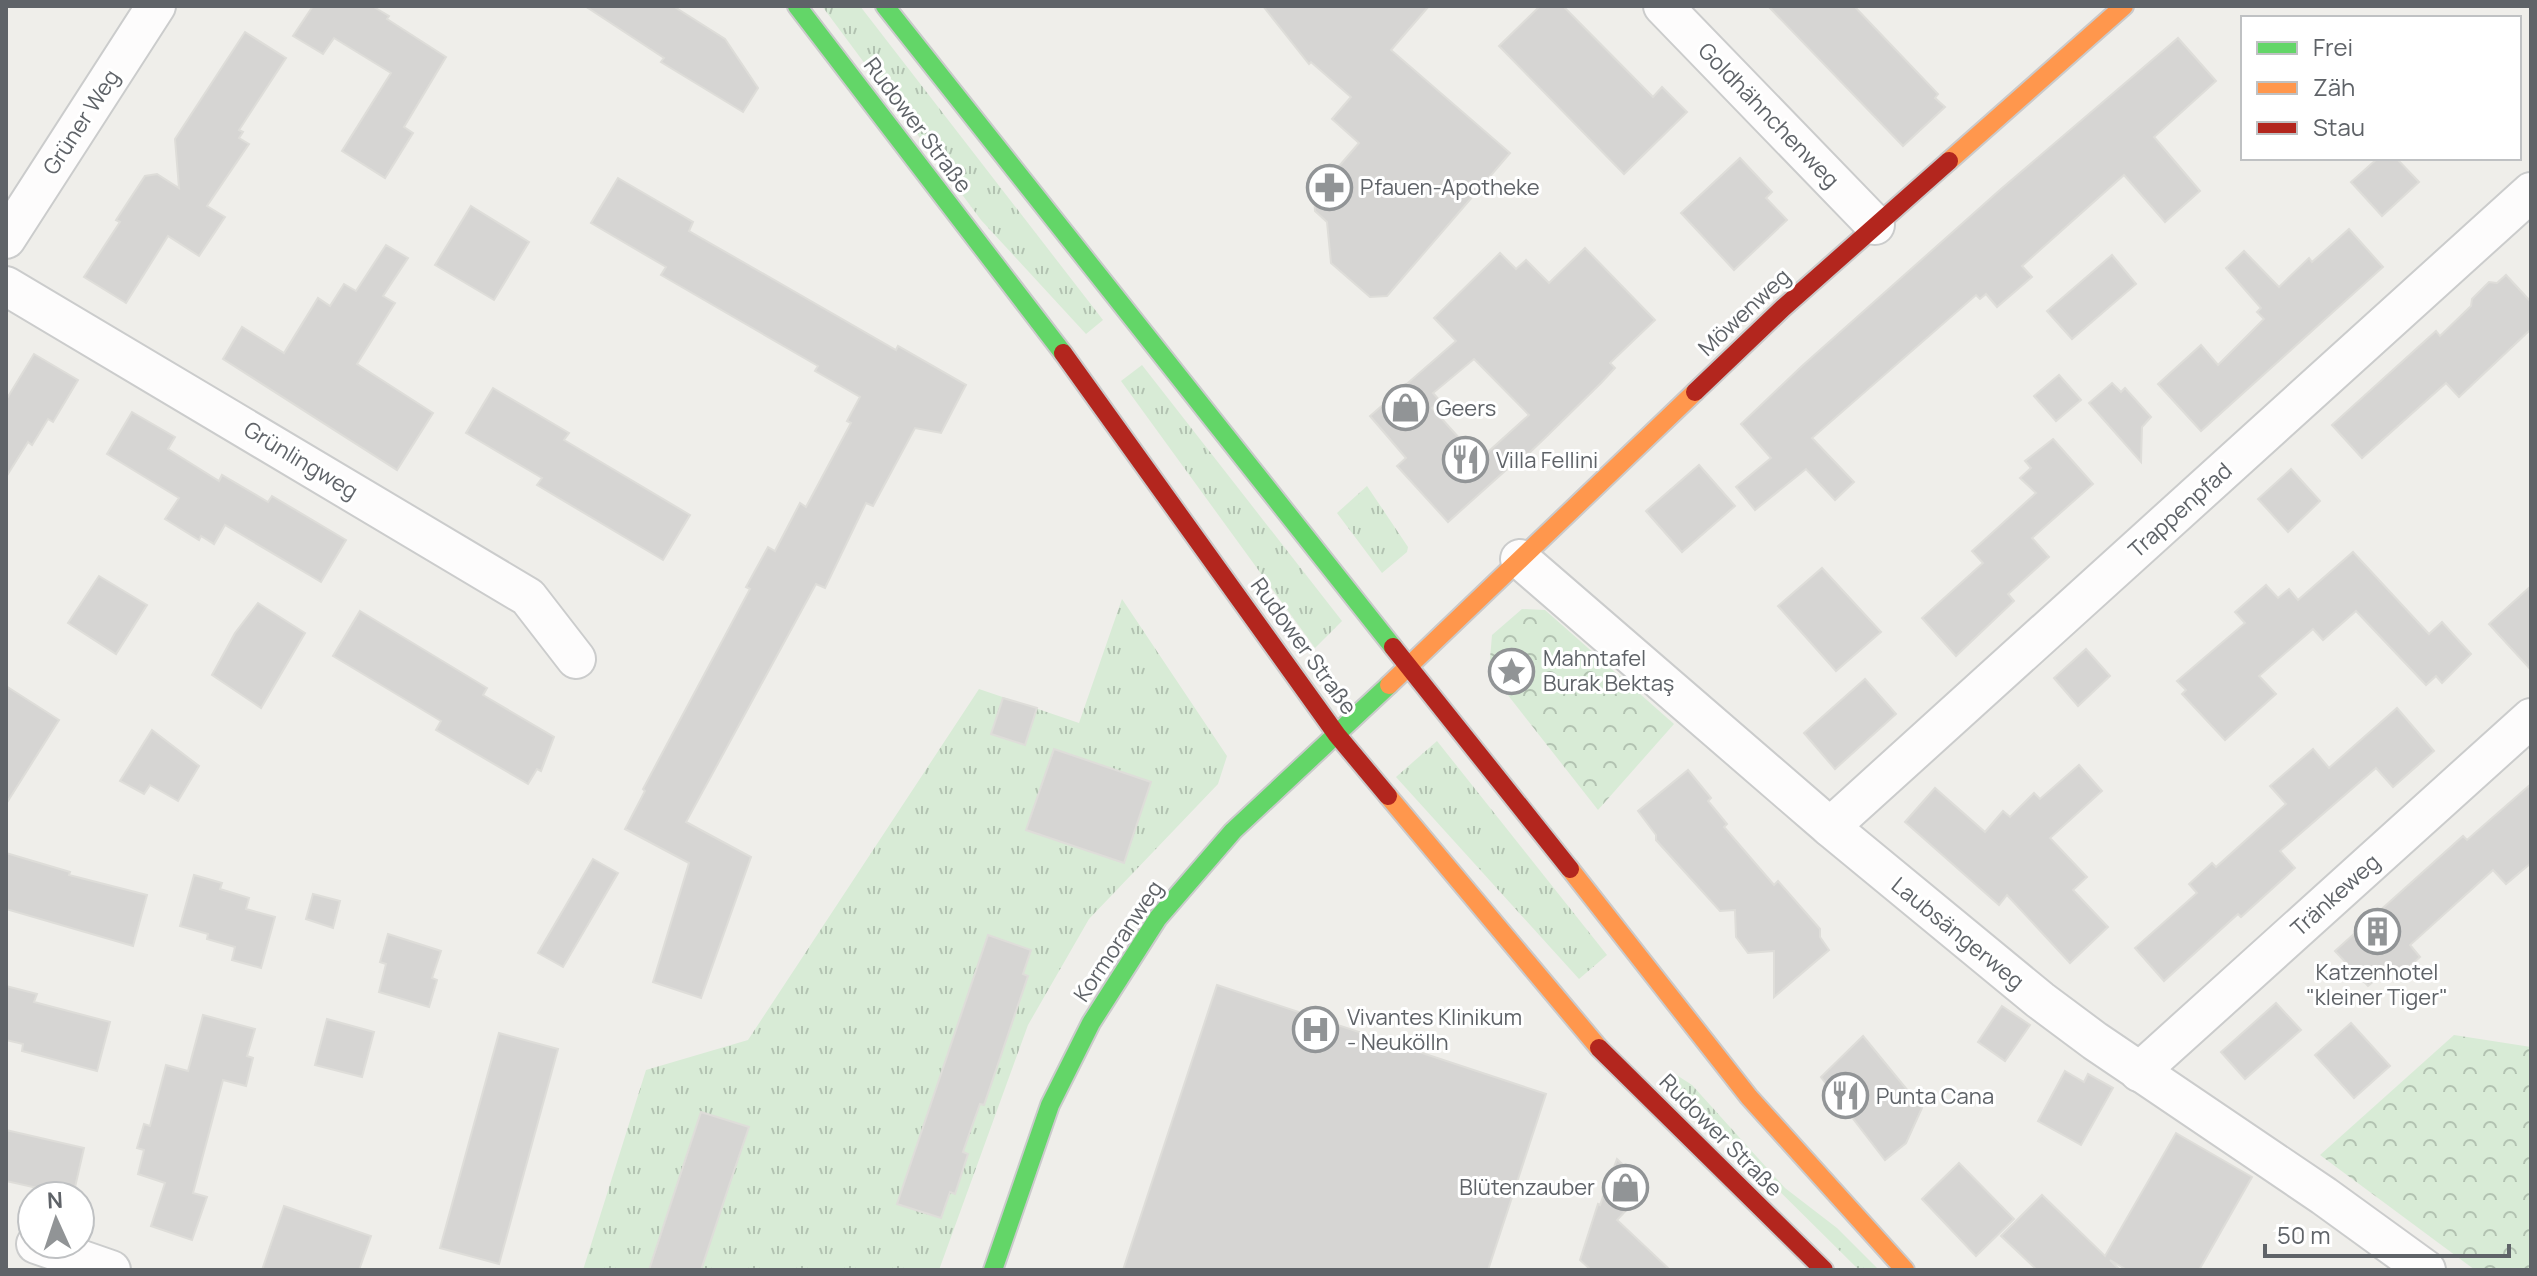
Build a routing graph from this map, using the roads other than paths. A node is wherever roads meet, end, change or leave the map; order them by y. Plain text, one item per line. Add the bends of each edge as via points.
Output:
1 (156, 6) edge
2 (797, 6) edge
3 (885, 6) edge
4 (1663, 6) edge
5 (2124, 6) edge
6 (2531, 192) edge
7 (1875, 225) junction
8 (6, 239) edge
9 (6, 286) edge
10 (1520, 559) junction
11 (576, 659) dead end
12 (1409, 666) junction
13 (2531, 718) edge
14 (1337, 735) junction
15 (1830, 827) junction
16 (2139, 1072) junction
17 (82, 1260) edge
18 (111, 1270) edge
19 (993, 1270) edge
20 (1824, 1270) edge
21 (1905, 1270) edge
22 (2426, 1270) edge

1 - 8 street, Grüner Weg
2 - 14 main road, Rudower Straße via 1080,376
3 - 12 main road, Rudower Straße
4 - 7 street, Goldhähnchenweg
5 - 7 main road, Möwenweg
6 - 15 street, Trappenpfad
7 - 10 main road, Möwenweg
9 - 11 street, Grünlingweg via 528,597
10 - 12 main road, Möwenweg
10 - 15 street, Laubsängerweg
12 - 14 main road, Kormoranweg
12 - 21 main road, Rudower Straße via 1775,1129
13 - 16 street, Tränkeweg
14 - 19 main road, Kormoranweg via 1233,831 1149,932 1091,1023 1050,1105
14 - 20 main road, Rudower Straße via 1600,1049
15 - 16 street, Laubsängerweg via 2040,1000
16 - 22 street, Laubsängerweg
17 - 18 street

